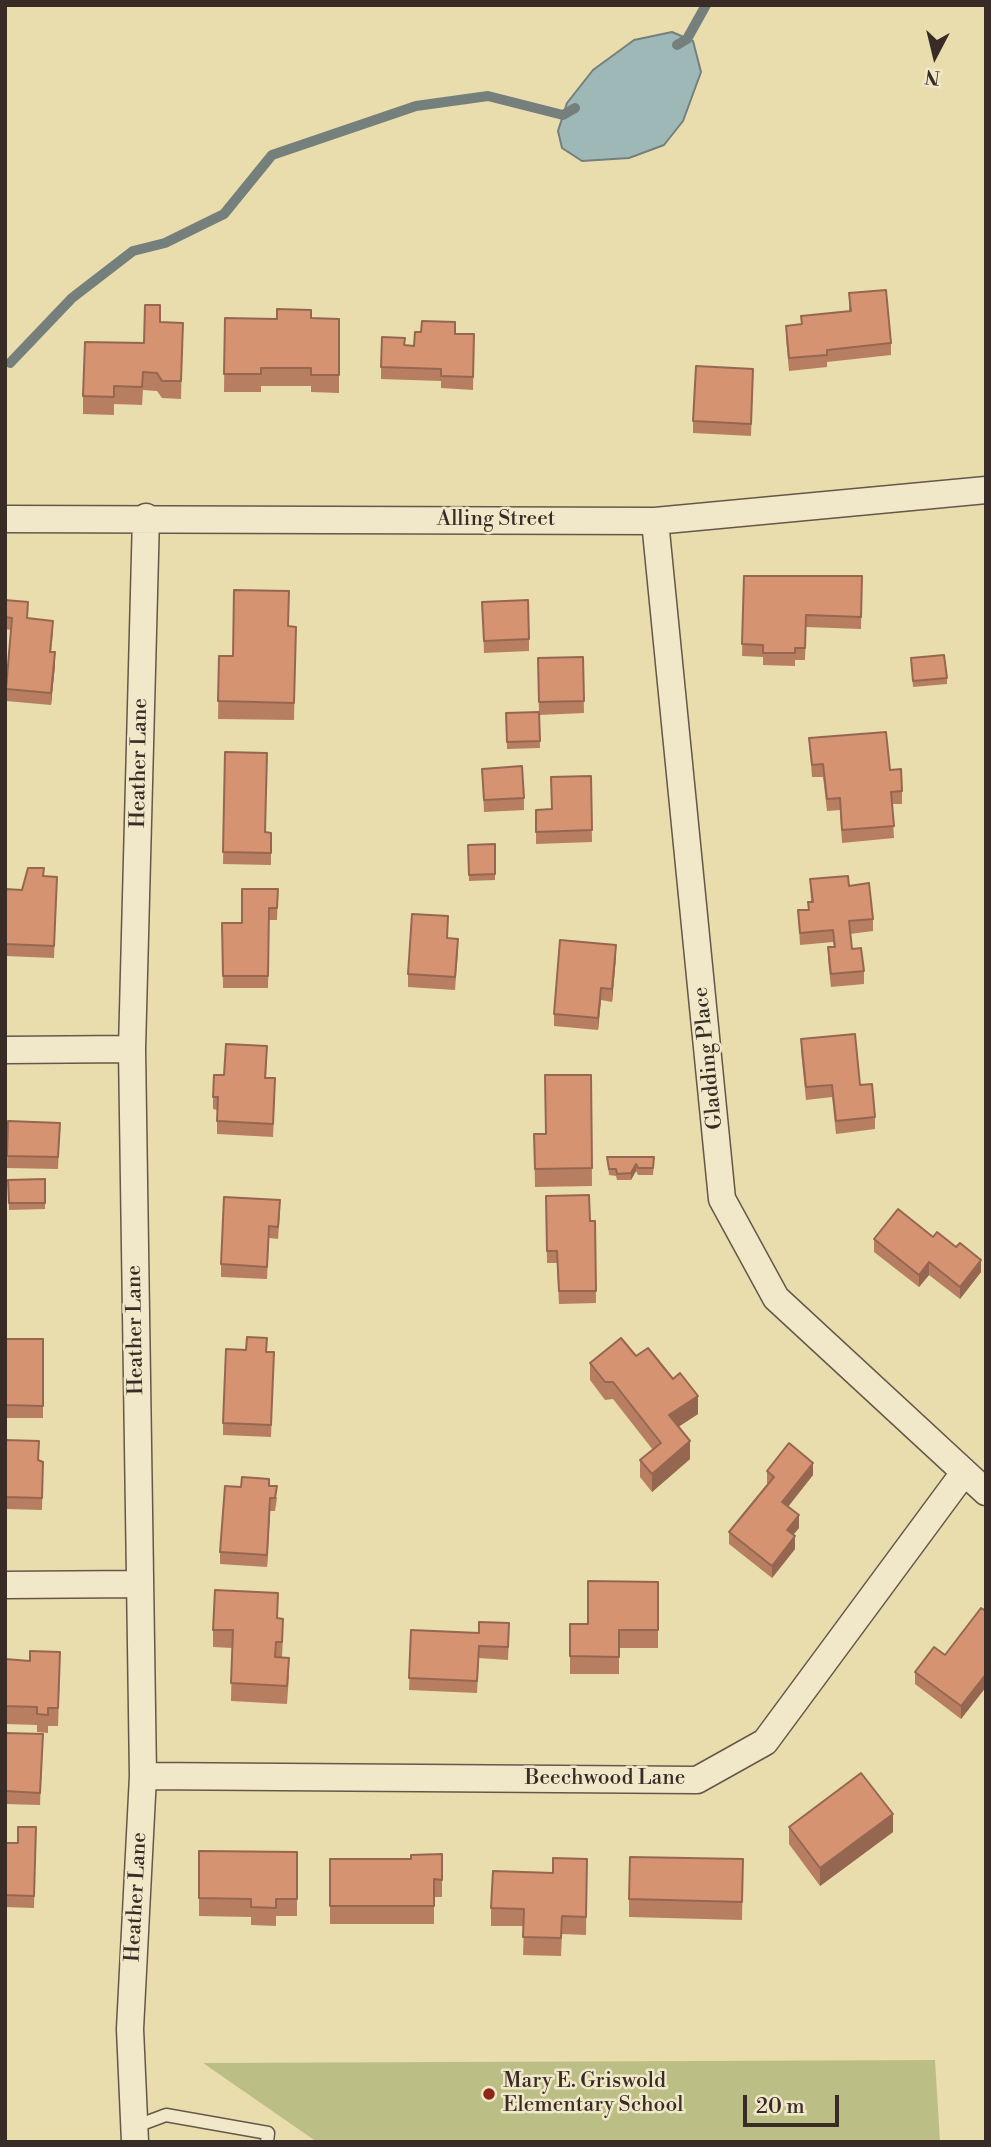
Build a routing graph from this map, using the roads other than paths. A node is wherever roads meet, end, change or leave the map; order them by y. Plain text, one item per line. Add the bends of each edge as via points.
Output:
1 (986, 490) edge
2 (146, 517) junction
3 (5, 519) edge
4 (655, 521) junction
5 (132, 1049) junction
6 (5, 1050) edge
7 (963, 1474) junction
8 (986, 1492) edge
9 (5, 1584) edge
10 (139, 1584) junction
11 (143, 1776) junction
12 (135, 2135) edge
13 (267, 2142) edge

1 - 4 street, Alling Street
2 - 3 street, Alling Street
2 - 4 street, Alling Street
2 - 5 street, Heather Lane
4 - 7 street, Gladding Place via 722,1199 776,1298
5 - 6 street
5 - 10 street, Heather Lane
7 - 8 street, Gladding Place
7 - 11 street, Beechwood Lane via 765,1742 697,1780
9 - 10 street
10 - 11 street, Heather Lane
11 - 12 street, Heather Lane via 130,2029
12 - 13 lane via 166,2115 268,2133

